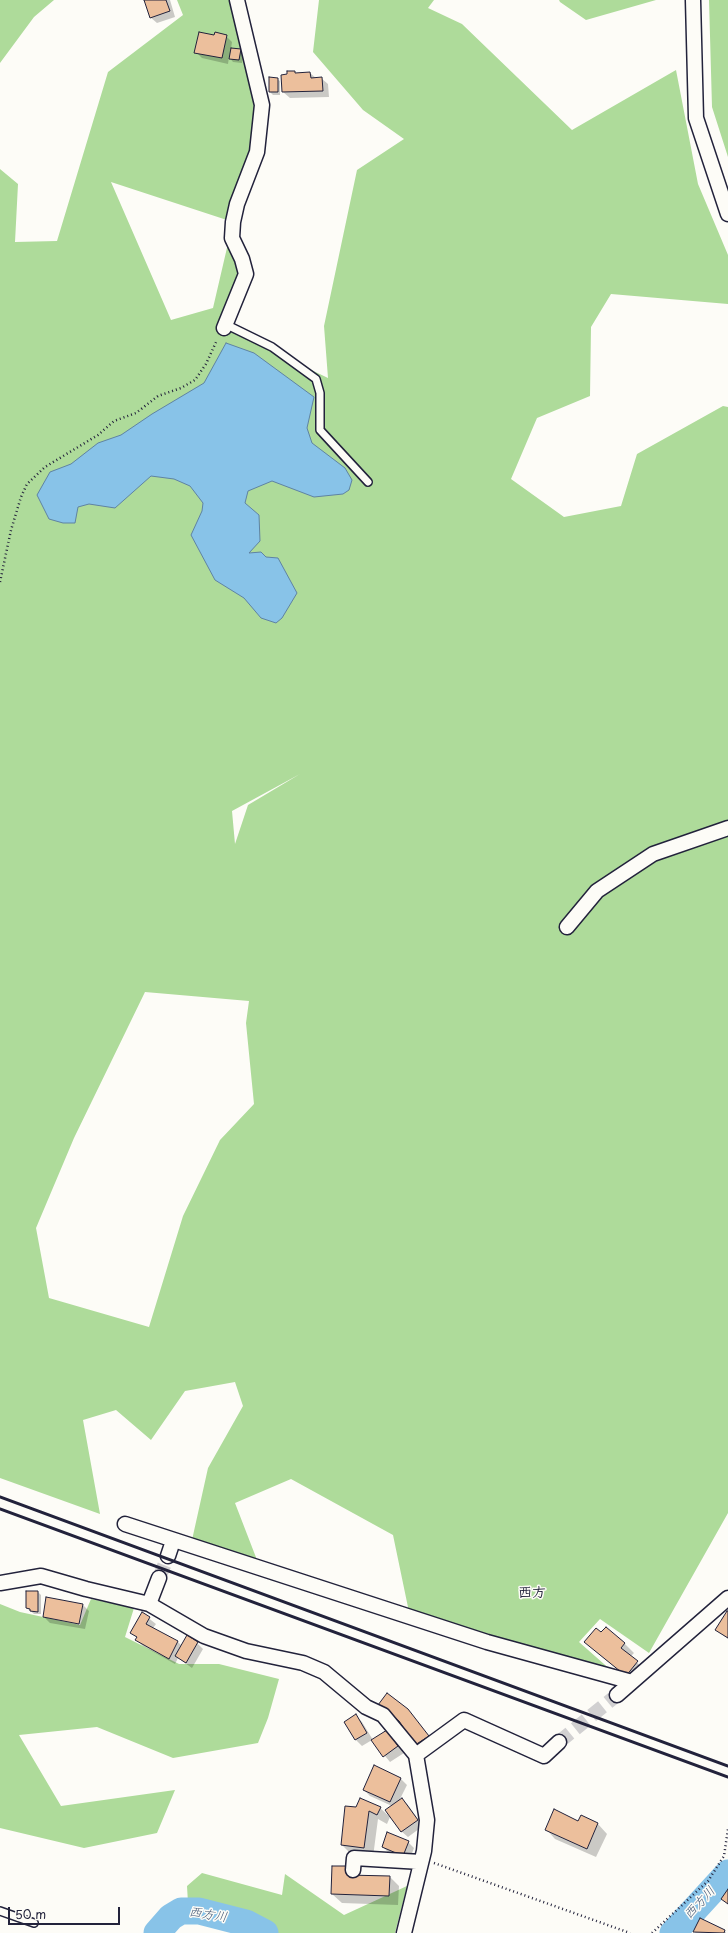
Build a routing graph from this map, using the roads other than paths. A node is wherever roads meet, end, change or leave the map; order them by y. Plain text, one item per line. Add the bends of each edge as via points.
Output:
1 (237, 0) edge
2 (693, 0) edge
3 (728, 214) edge
4 (225, 326) joint
5 (368, 482) dead end
6 (728, 828) edge
7 (568, 927) dead end
8 (124, 1524) dead end
9 (173, 1541) junction
10 (168, 1556) tunnel mouth
11 (159, 1578) tunnel mouth
12 (0, 1583) edge
13 (728, 1598) edge
14 (149, 1604) junction
15 (632, 1682) junction
16 (617, 1695) tunnel mouth
17 (558, 1742) tunnel mouth
18 (416, 1755) junction
19 (422, 1860) junction
20 (353, 1870) dead end
21 (0, 1911) edge
22 (34, 1923) dead end
23 (404, 1933) edge

1 - 4 street via 262,105 257,152 233,222 232,238 246,274
2 - 3 street via 696,118
4 - 5 lane via 272,347 316,379 320,393 320,430
6 - 7 street via 653,854 597,891
8 - 9 street
9 - 10 street
9 - 15 street via 487,1642
11 - 14 street
12 - 14 street via 42,1576
13 - 15 street
14 - 18 street via 204,1636 246,1651 303,1663 324,1672 366,1707 383,1715
15 - 16 street
17 - 18 street via 544,1756 464,1720
18 - 19 street via 427,1820
19 - 20 street via 354,1858
19 - 23 street
21 - 22 lane

